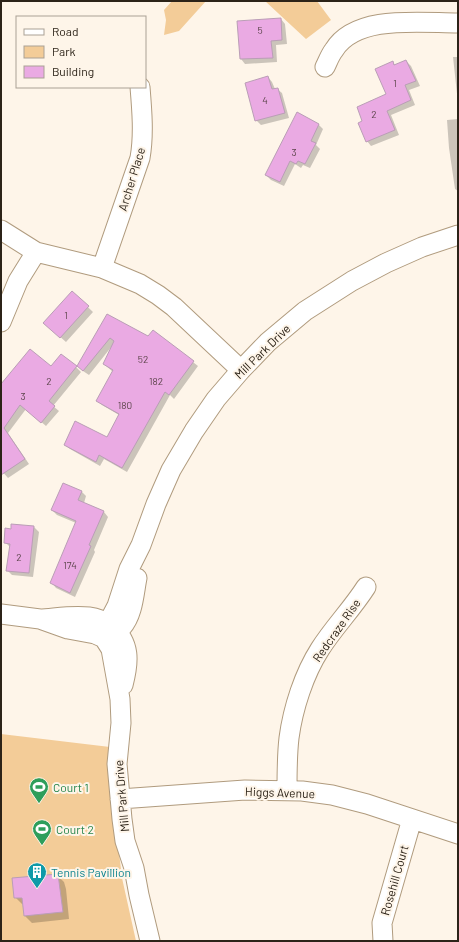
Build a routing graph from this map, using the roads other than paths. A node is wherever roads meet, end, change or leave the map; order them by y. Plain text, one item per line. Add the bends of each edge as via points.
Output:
1 (458, 23) edge
2 (325, 67) dead end
3 (140, 88) edge
4 (1, 230) edge
5 (458, 235) edge
6 (36, 252) junction
7 (102, 268) junction
8 (1, 322) edge
9 (241, 370) junction
10 (366, 587) dead end
11 (1, 614) edge
12 (110, 631) junction
13 (286, 790) junction
14 (126, 798) junction
15 (412, 819) junction
16 (458, 834) edge
17 (150, 941) edge
18 (383, 941) edge

1 - 2 street via 392,23 356,30 334,49
3 - 7 street, Archer Place via 143,124 140,158
4 - 6 street
5 - 9 street, Mill Park Drive via 422,247 352,281 305,311 268,342
6 - 7 street
6 - 8 street via 18,281
7 - 9 street via 140,284 158,295
9 - 12 street, Mill Park Drive via 216,399 171,470 141,545 129,616 123,626
10 - 13 street, Redcraze Rise via 320,649 305,681 291,725
11 - 12 street via 40,619 68,629
12 - 14 street, Mill Park Drive via 120,699 121,723 117,764
13 - 14 street, Higgs Avenue via 245,790
13 - 15 street, Higgs Avenue via 332,795
14 - 17 street, Mill Park Drive via 125,841 134,868
15 - 16 street, Higgs Avenue
15 - 18 street, Rosehill Court via 382,923

